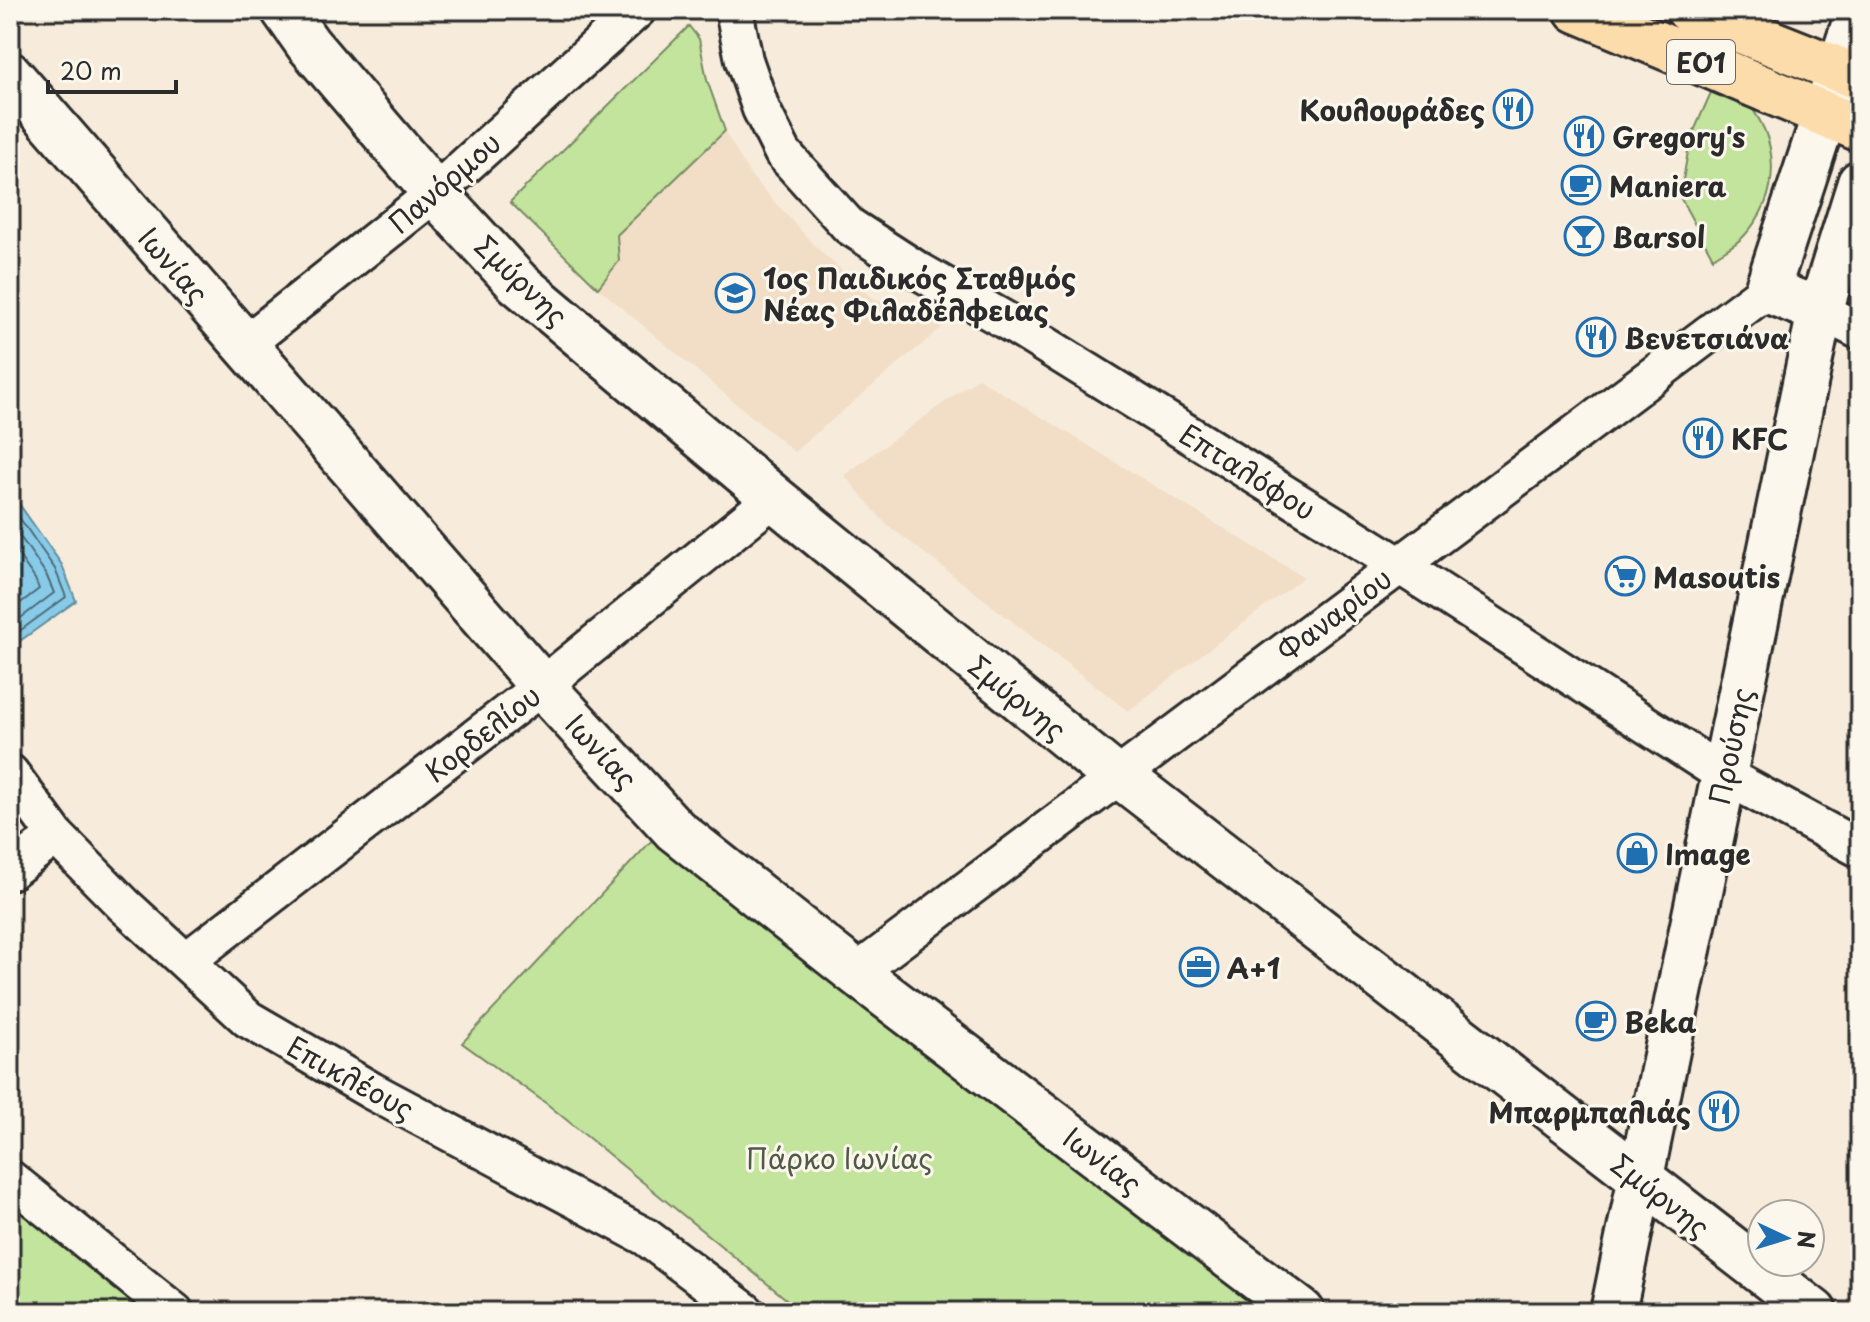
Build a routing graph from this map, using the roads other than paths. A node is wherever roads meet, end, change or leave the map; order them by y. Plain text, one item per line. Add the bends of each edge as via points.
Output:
1 (284, 10) edge
2 (637, 10) edge
3 (734, 10) edge
4 (1577, 10) edge
5 (1689, 10) edge
6 (1859, 10) edge
7 (1849, 74) edge
8 (10, 75) edge
9 (1842, 122) edge
10 (1860, 183) edge
11 (435, 193) junction
12 (1767, 290) junction
13 (1820, 311) junction
14 (1860, 331) edge
15 (243, 346) junction
16 (774, 498) junction
17 (1399, 565) junction
18 (542, 686) junction
19 (10, 773) edge
20 (1724, 775) junction
21 (1116, 777) junction
22 (56, 836) junction
23 (1860, 849) edge
24 (10, 871) edge
25 (186, 961) junction
26 (856, 973) junction
27 (10, 1179) edge
28 (1640, 1180) junction
29 (175, 1312) edge
30 (746, 1312) edge
31 (1302, 1312) edge
32 (1613, 1312) edge
33 (1814, 1312) edge

1 - 11 street, Σμύρνης
2 - 11 street, Πανόρμου
3 - 17 street, Επταλόφου via 744,60 783,153 849,226
4 - 9 main road, ΕΟ1
5 - 7 main road, ΕΟ1
6 - 7 street
7 - 9 street
8 - 15 street, Ιωνίας
9 - 12 street
10 - 13 street, Προύσης
11 - 15 street, Πανόρμου
11 - 16 street, Σμύρνης via 518,283
12 - 13 street
12 - 17 street, Φαναρίου
13 - 14 street
13 - 20 street, Προύσης
15 - 18 street, Ιωνίας
16 - 18 street, Κορδελίου
16 - 21 street, Σμύρνης
17 - 20 street, Επταλόφου
17 - 21 street, Φαναρίου
18 - 25 street, Κορδελίου
18 - 26 street, Ιωνίας via 675,830
19 - 22 street, Επικλέους
20 - 23 street, Επταλόφου
20 - 28 street, Προύσης
21 - 26 street, Φαναρίου
21 - 28 street, Σμύρνης
22 - 24 street
22 - 25 street, Επικλέους
25 - 30 street, Επικλέους via 248,1019 646,1237
26 - 31 street, Ιωνίας
27 - 29 street
28 - 32 street, Προύσης
28 - 33 street, Σμύρνης

